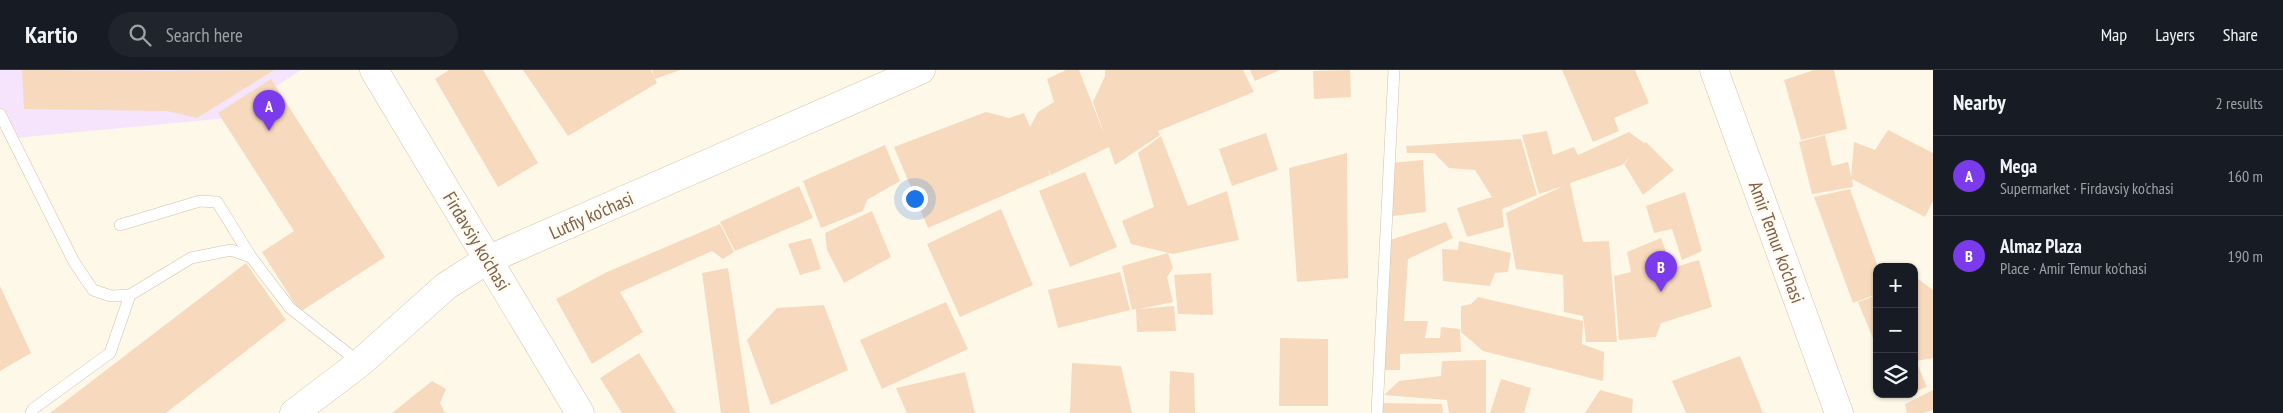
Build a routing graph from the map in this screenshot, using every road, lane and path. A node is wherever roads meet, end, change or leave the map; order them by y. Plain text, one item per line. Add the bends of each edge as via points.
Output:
1 (374, 70) edge
2 (922, 70) edge
3 (1394, 70) edge
4 (1714, 70) edge
5 (0, 114) edge
6 (120, 225) dead end
7 (251, 257) junction
8 (487, 260) junction
9 (130, 295) junction
10 (360, 363) junction
11 (31, 413) edge
12 (294, 413) edge
13 (580, 413) edge
14 (1376, 413) edge
15 (1839, 413) edge

1 - 8 main road, Firdavsiy ko'chasi
2 - 8 main road, Lutfiy ko'chasi
3 - 14 lane
4 - 15 main road, Amir Temur ko'chasi
5 - 9 lane via 74,262 93,290 111,296
6 - 7 lane via 200,201 217,202
7 - 9 lane via 231,250 190,258
7 - 10 lane via 290,308
8 - 10 main road, Lutfiy ko'chasi via 446,286
8 - 13 main road, Firdavsiy ko'chasi
9 - 11 lane via 110,353
10 - 12 main road, Lutfiy ko'chasi

